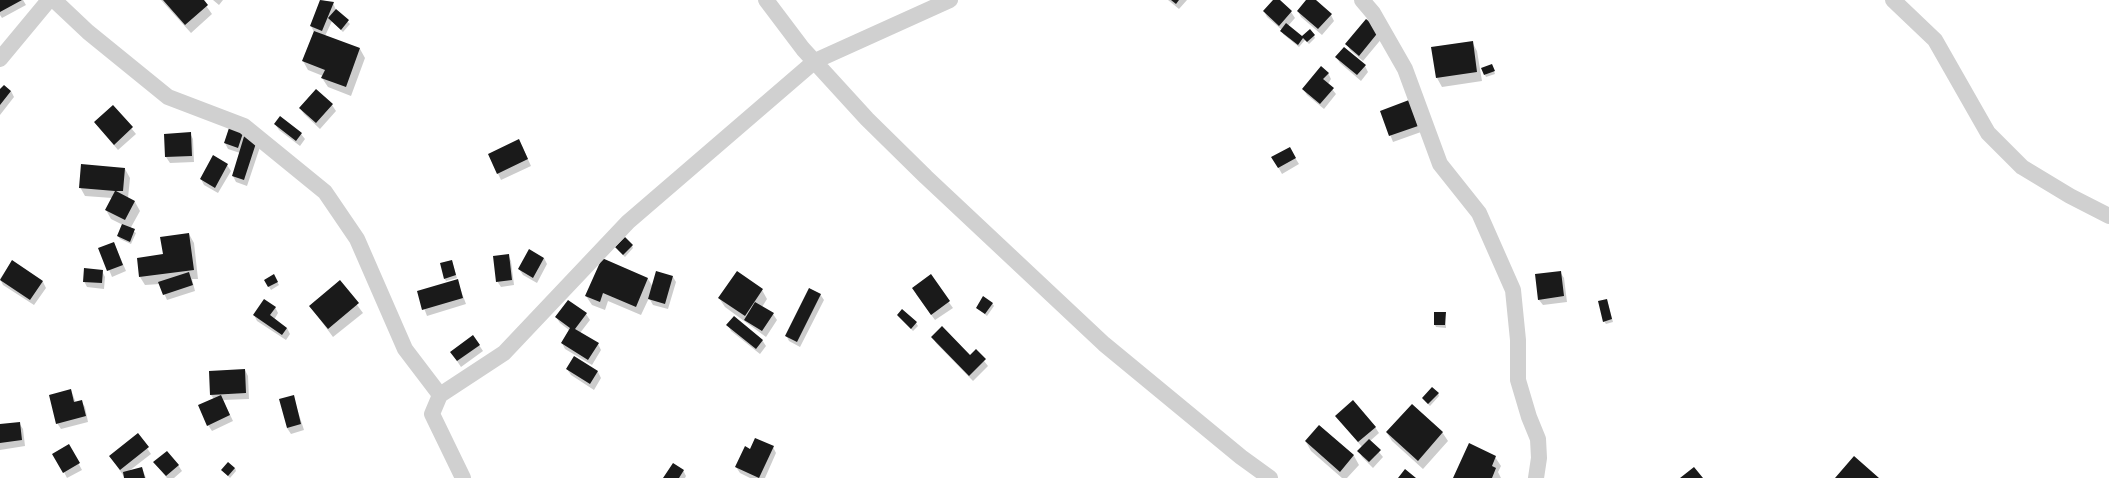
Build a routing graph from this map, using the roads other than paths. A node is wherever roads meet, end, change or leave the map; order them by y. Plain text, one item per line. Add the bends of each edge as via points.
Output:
1 (49, 0) edge
2 (54, 0) edge
3 (766, 0) edge
4 (950, 0) edge
5 (1362, 0) edge
6 (1893, 0) edge
7 (0, 59) edge
8 (815, 61) junction
9 (2109, 216) edge
10 (440, 395) junction
11 (463, 478) edge
12 (1270, 478) edge
13 (1536, 478) edge

1 - 7 street
2 - 10 street via 88,32 168,97 244,126 324,192 358,238 405,349
3 - 8 street
4 - 8 street
5 - 13 street via 1373,13 1405,69 1440,164 1479,213 1513,290 1518,340 1518,380 1538,439
6 - 9 street via 1935,40 1988,134 2022,167
8 - 10 street via 628,222 504,353
8 - 12 street via 867,119 1104,344
10 - 11 street via 432,414

